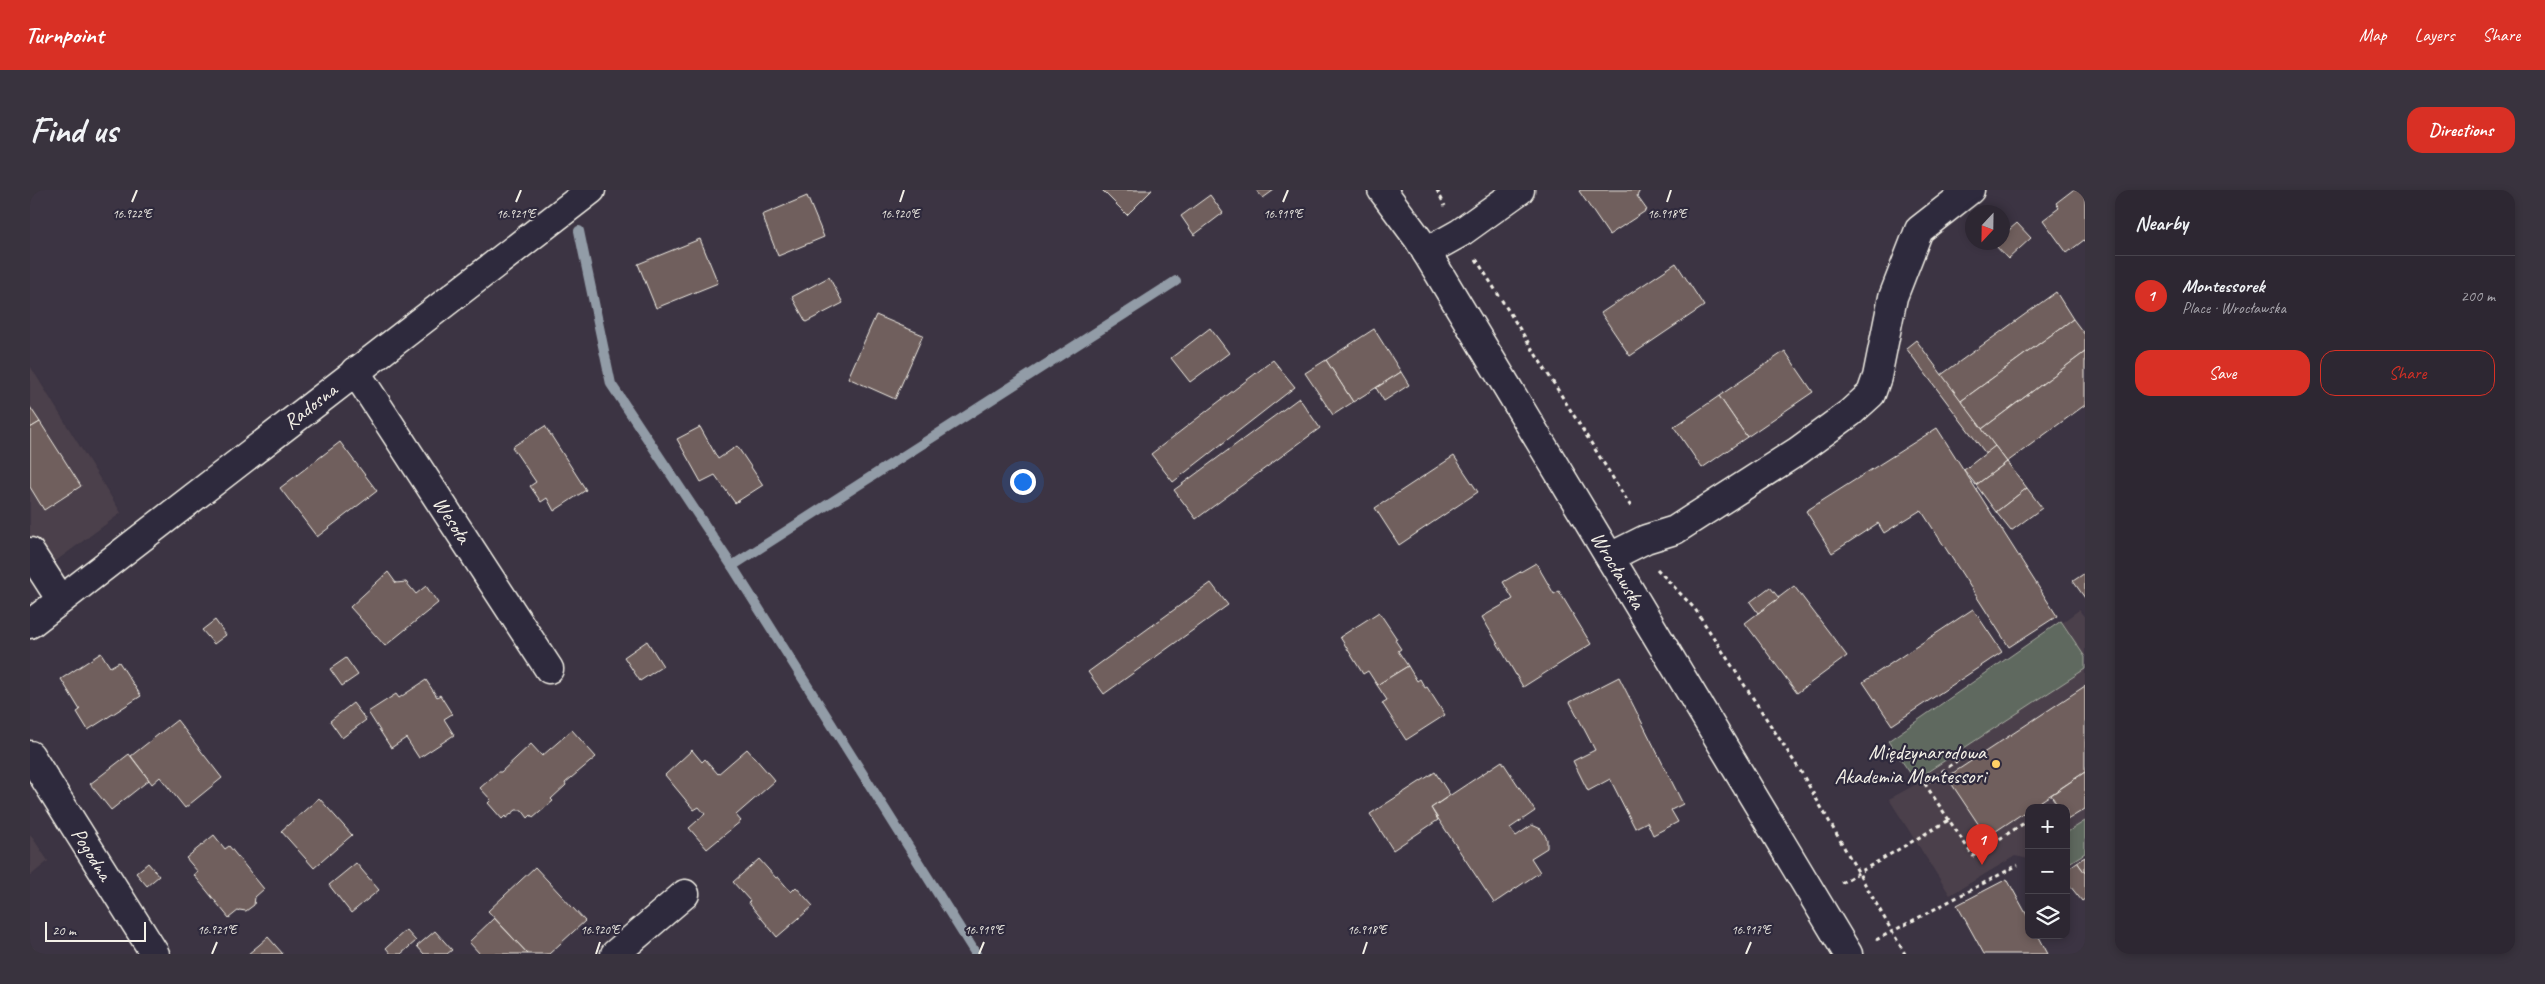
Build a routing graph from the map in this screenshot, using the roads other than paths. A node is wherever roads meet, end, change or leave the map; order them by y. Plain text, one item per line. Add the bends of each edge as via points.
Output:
1 (591, 190) edge
2 (1382, 190) edge
3 (1520, 190) edge
4 (1970, 190) edge
5 (1426, 252) junction
6 (355, 371) junction
7 (30, 552) edge
8 (1610, 557) junction
9 (61, 600) junction
10 (30, 624) edge
11 (549, 669) dead end
12 (30, 755) edge
13 (685, 894) dead end
14 (155, 954) edge
15 (616, 954) edge
16 (1848, 954) edge

1 - 6 street, Radosna
2 - 5 street, Wrocławska
3 - 5 street via 1460,233
4 - 8 street via 1919,230 1893,297 1871,394 1798,451 1676,530 1646,539
5 - 8 street, Wrocławska
6 - 9 street, Radosna
6 - 11 street, Wesoła
7 - 9 street
8 - 16 street, Wrocławska
9 - 10 street, Radosna
12 - 14 street, Pogodna
13 - 15 street

